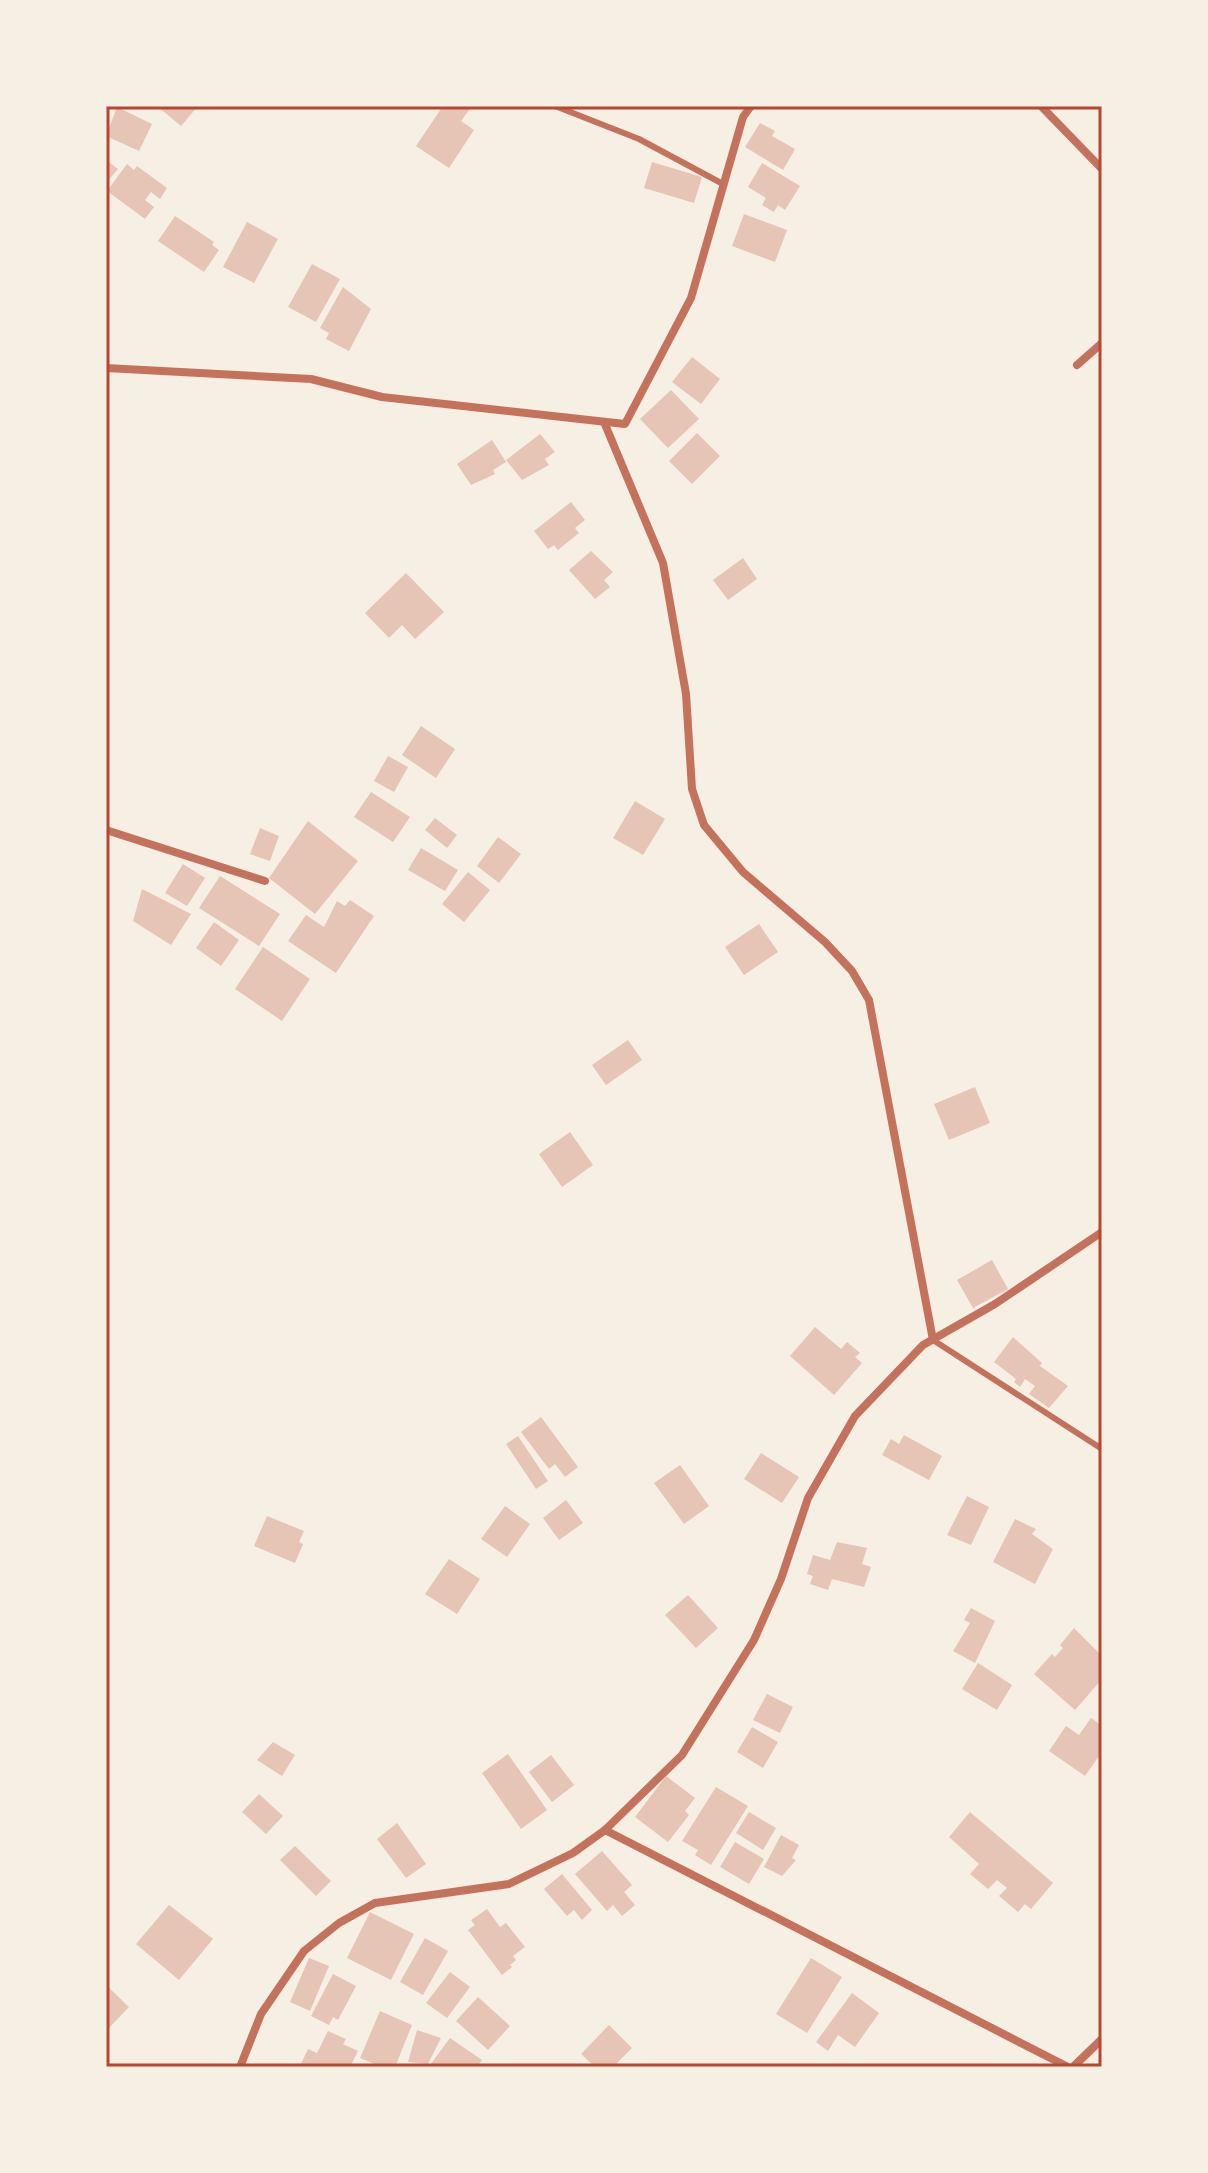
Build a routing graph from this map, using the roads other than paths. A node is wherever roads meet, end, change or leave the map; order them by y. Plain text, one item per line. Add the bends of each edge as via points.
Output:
1 (555, 106) edge
2 (751, 106) edge
3 (1041, 106) edge
4 (1102, 169) edge
5 (723, 184) junction
6 (1102, 343) edge
7 (1077, 365) dead end
8 (106, 368) edge
9 (604, 422) junction
10 (106, 830) edge
11 (265, 881) dead end
12 (1102, 1232) edge
13 (933, 1340) junction
14 (1102, 1449) edge
15 (605, 1830) junction
16 (1102, 2039) edge
17 (240, 2067) edge
18 (1070, 2067) edge

1 - 5 lane via 639,139
2 - 5 street
3 - 4 street
5 - 9 street via 691,298 625,424
6 - 7 street
8 - 9 street via 311,379 382,397
9 - 13 street via 663,563 686,694 692,789 704,825 743,872 825,942 869,1000
10 - 11 street
12 - 13 street
13 - 14 lane
13 - 15 street via 855,1416 808,1498 754,1640 682,1755
15 - 17 street via 573,1853 509,1884 375,1903 339,1923 304,1951 261,2014
15 - 18 street
16 - 18 street

